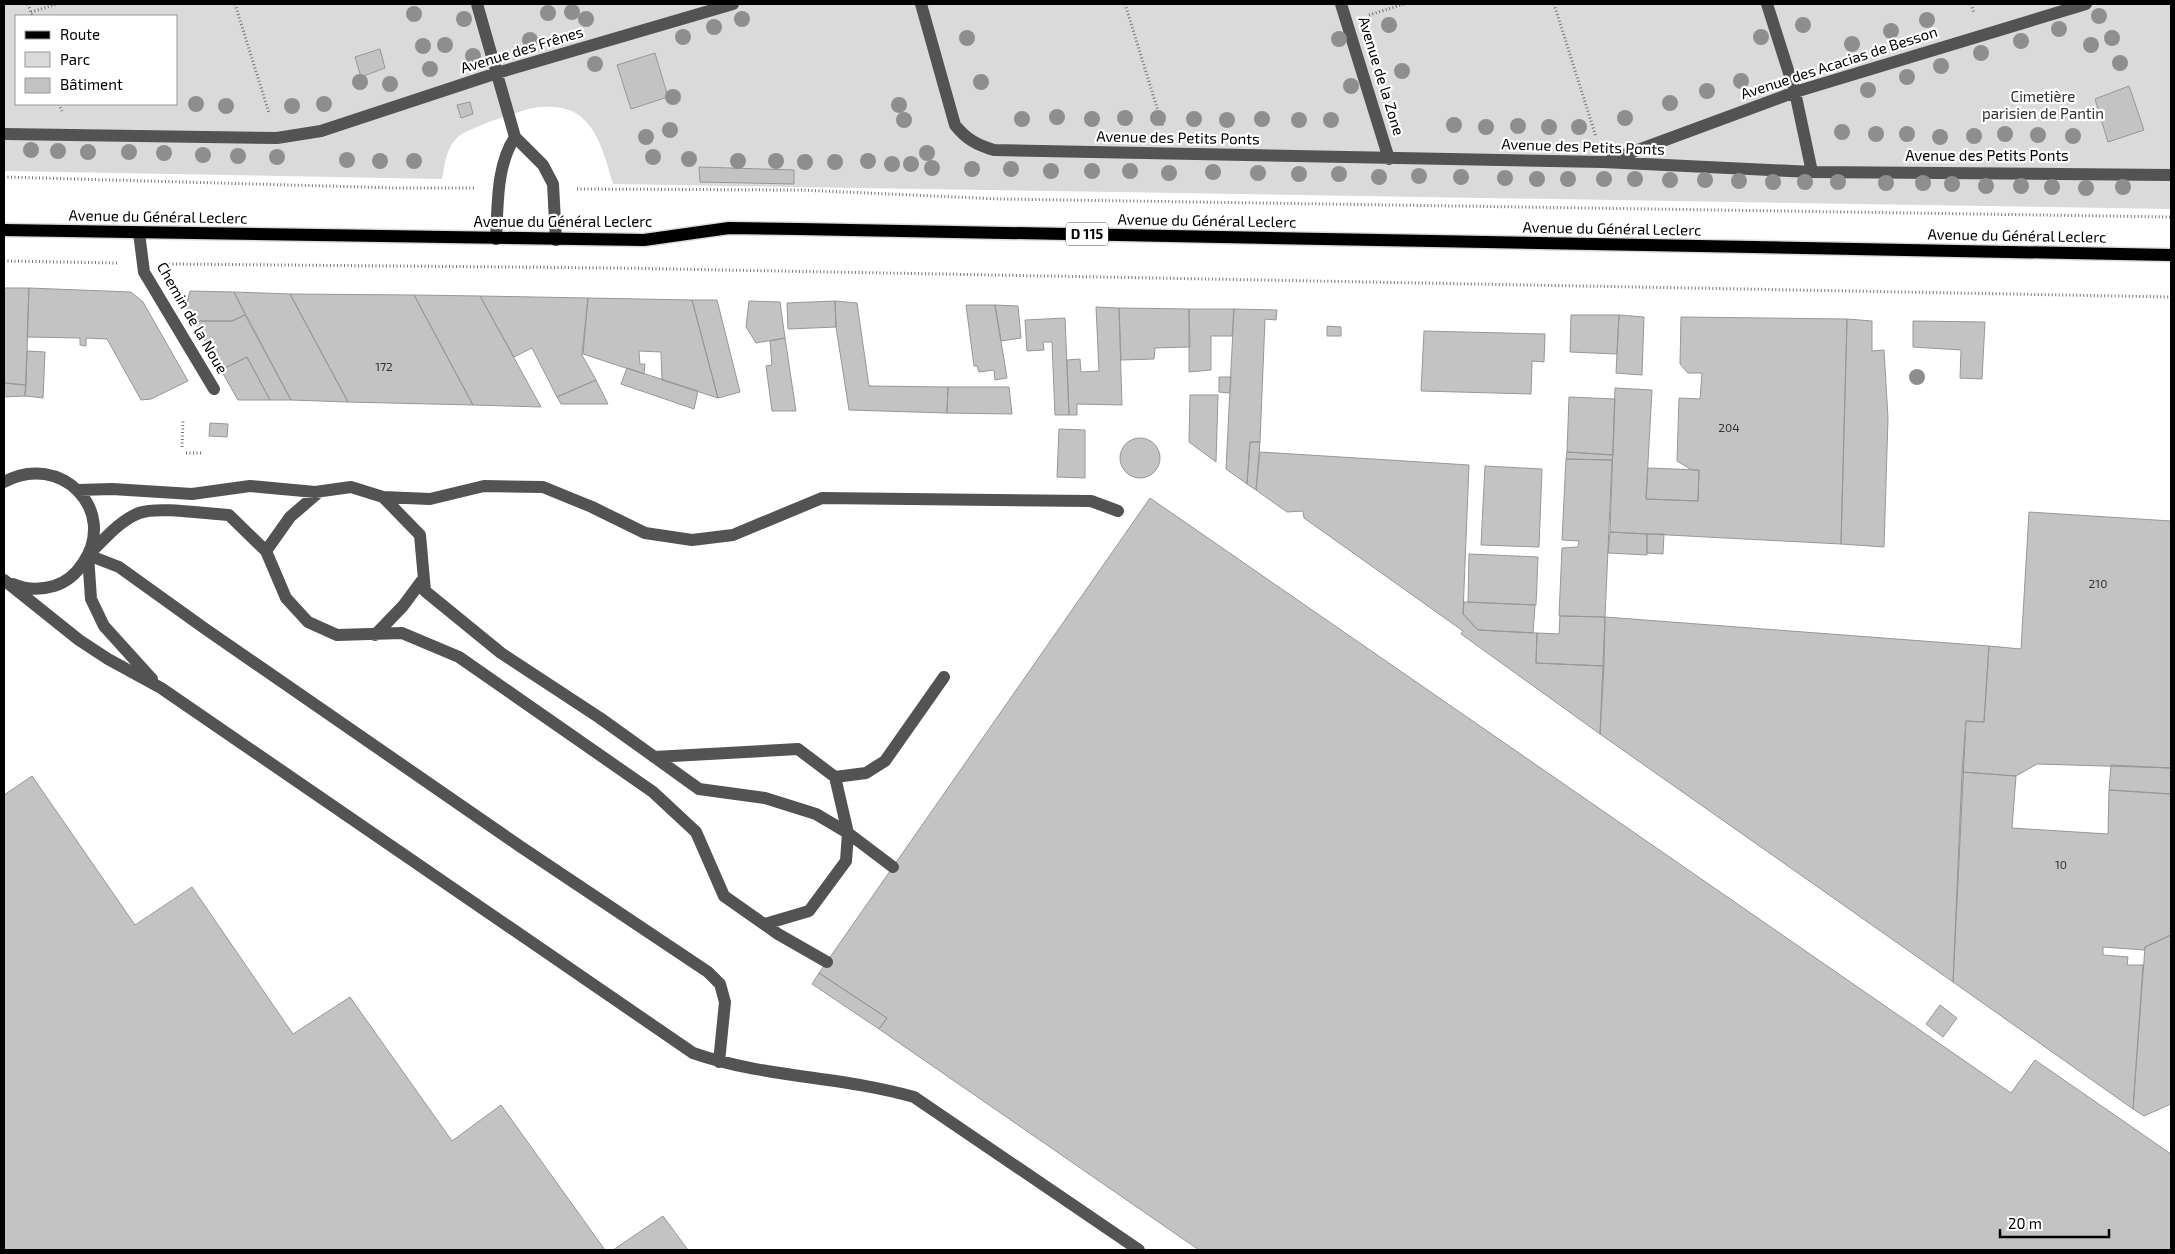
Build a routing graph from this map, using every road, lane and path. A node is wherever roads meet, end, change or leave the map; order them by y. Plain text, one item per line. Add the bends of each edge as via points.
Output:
1 (28, 4) edge
2 (57, 4) edge
3 (235, 4) edge
4 (477, 4) edge
5 (733, 4) edge
6 (921, 4) edge
7 (1125, 4) edge
8 (1342, 4) edge
9 (1404, 4) edge
10 (1554, 4) edge
11 (1767, 4) edge
12 (2086, 4) edge
13 (31, 14) edge
14 (1347, 22) junction
15 (497, 73) junction
16 (1795, 92) junction
17 (4, 134) edge
18 (515, 137) junction
19 (277, 138) junction
20 (1172, 154) junction
21 (1389, 159) junction
22 (1604, 162) junction
23 (1812, 172) junction
24 (2171, 174) edge
25 (4, 177) edge
26 (499, 188) junction
27 (553, 189) junction
28 (2171, 218) edge
29 (4, 230) edge
30 (139, 233) junction
31 (496, 239) junction
32 (556, 240) junction
33 (2171, 255) edge
34 (4, 261) edge
35 (142, 263) junction
36 (2171, 297) edge
37 (214, 390) dead end
38 (182, 420) dead end
39 (182, 447) dead end
40 (186, 453) dead end
41 (203, 454) dead end
42 (10, 475) edge
43 (4, 482) edge
44 (78, 490) junction
45 (319, 492) junction
46 (383, 497) junction
47 (1118, 511) dead end
48 (266, 551) junction
49 (88, 555) junction
50 (423, 579) junction
51 (4, 580) edge
52 (375, 635) junction
53 (944, 677) dead end
54 (161, 688) junction
55 (654, 757) junction
56 (835, 777) junction
57 (848, 833) junction
58 (893, 867) dead end
59 (765, 924) junction
60 (827, 962) dead end
61 (719, 1062) junction
62 (1139, 1250) edge

1 - 13 path
2 - 13 path
3 - 19 path
4 - 15 lane
5 - 15 lane, Avenue des Frênes
6 - 20 lane, Avenue des Petits Ponts via 955,125 962,135 977,145 994,150
7 - 20 path
8 - 14 lane, Avenue de la Zone
9 - 14 path
10 - 22 path
11 - 16 lane
12 - 16 lane, Avenue des Acacias de Besson
14 - 21 lane, Avenue de la Zone
15 - 18 lane
15 - 19 lane, Avenue des Frênes via 321,131
16 - 22 lane, Avenue des Acacias de Besson
16 - 23 lane
17 - 19 lane, Avenue des Frênes
18 - 26 lane via 503,162
18 - 27 lane via 543,165
20 - 21 lane, Avenue des Petits Ponts
21 - 22 lane, Avenue des Petits Ponts
22 - 23 lane, Avenue des Petits Ponts
23 - 24 lane, Avenue des Petits Ponts
25 - 26 path
26 - 31 lane
27 - 28 path via 800,190 1010,200
27 - 32 lane
29 - 30 main road, Avenue du Général Leclerc / D 115
30 - 31 main road, Avenue du Général Leclerc / D 115
30 - 35 lane, Chemin de la Noue
31 - 32 main road, Avenue du Général Leclerc / D 115
32 - 33 main road, Avenue du Général Leclerc / D 115 via 644,240 739,228
34 - 35 path
35 - 36 path via 618,268
35 - 37 lane, Chemin de la Noue via 144,272
38 - 39 path
40 - 41 path
42 - 43 lane
42 - 44 lane via 49,474
44 - 45 lane via 192,494 250,486
44 - 49 lane via 88,504 93,521 94,538
45 - 46 lane via 352,487
45 - 48 lane via 290,517
46 - 47 lane via 430,498 484,486 544,487 645,533 692,540 733,535 822,498 1091,501
46 - 50 lane via 420,536
48 - 49 lane via 229,515 154,510 138,513
48 - 52 lane via 286,598 308,622 337,635
49 - 51 lane via 77,572 61,584 42,589 22,588
49 - 54 lane via 91,599 104,626
49 - 61 lane via 119,567 505,836 708,972 720,984 725,1002
50 - 52 lane
50 - 55 lane via 425,591 501,653
51 - 54 lane via 86,644
52 - 59 lane via 402,633 459,657 653,792 696,832 724,896
53 - 56 lane via 885,761 866,773
54 - 61 lane via 658,1030 693,1053
55 - 56 lane via 798,749
55 - 57 lane via 699,789 765,798 816,814
56 - 57 lane
57 - 58 lane
57 - 59 lane via 846,861 809,911
59 - 60 lane
61 - 62 lane via 763,1072 883,1088 914,1097

